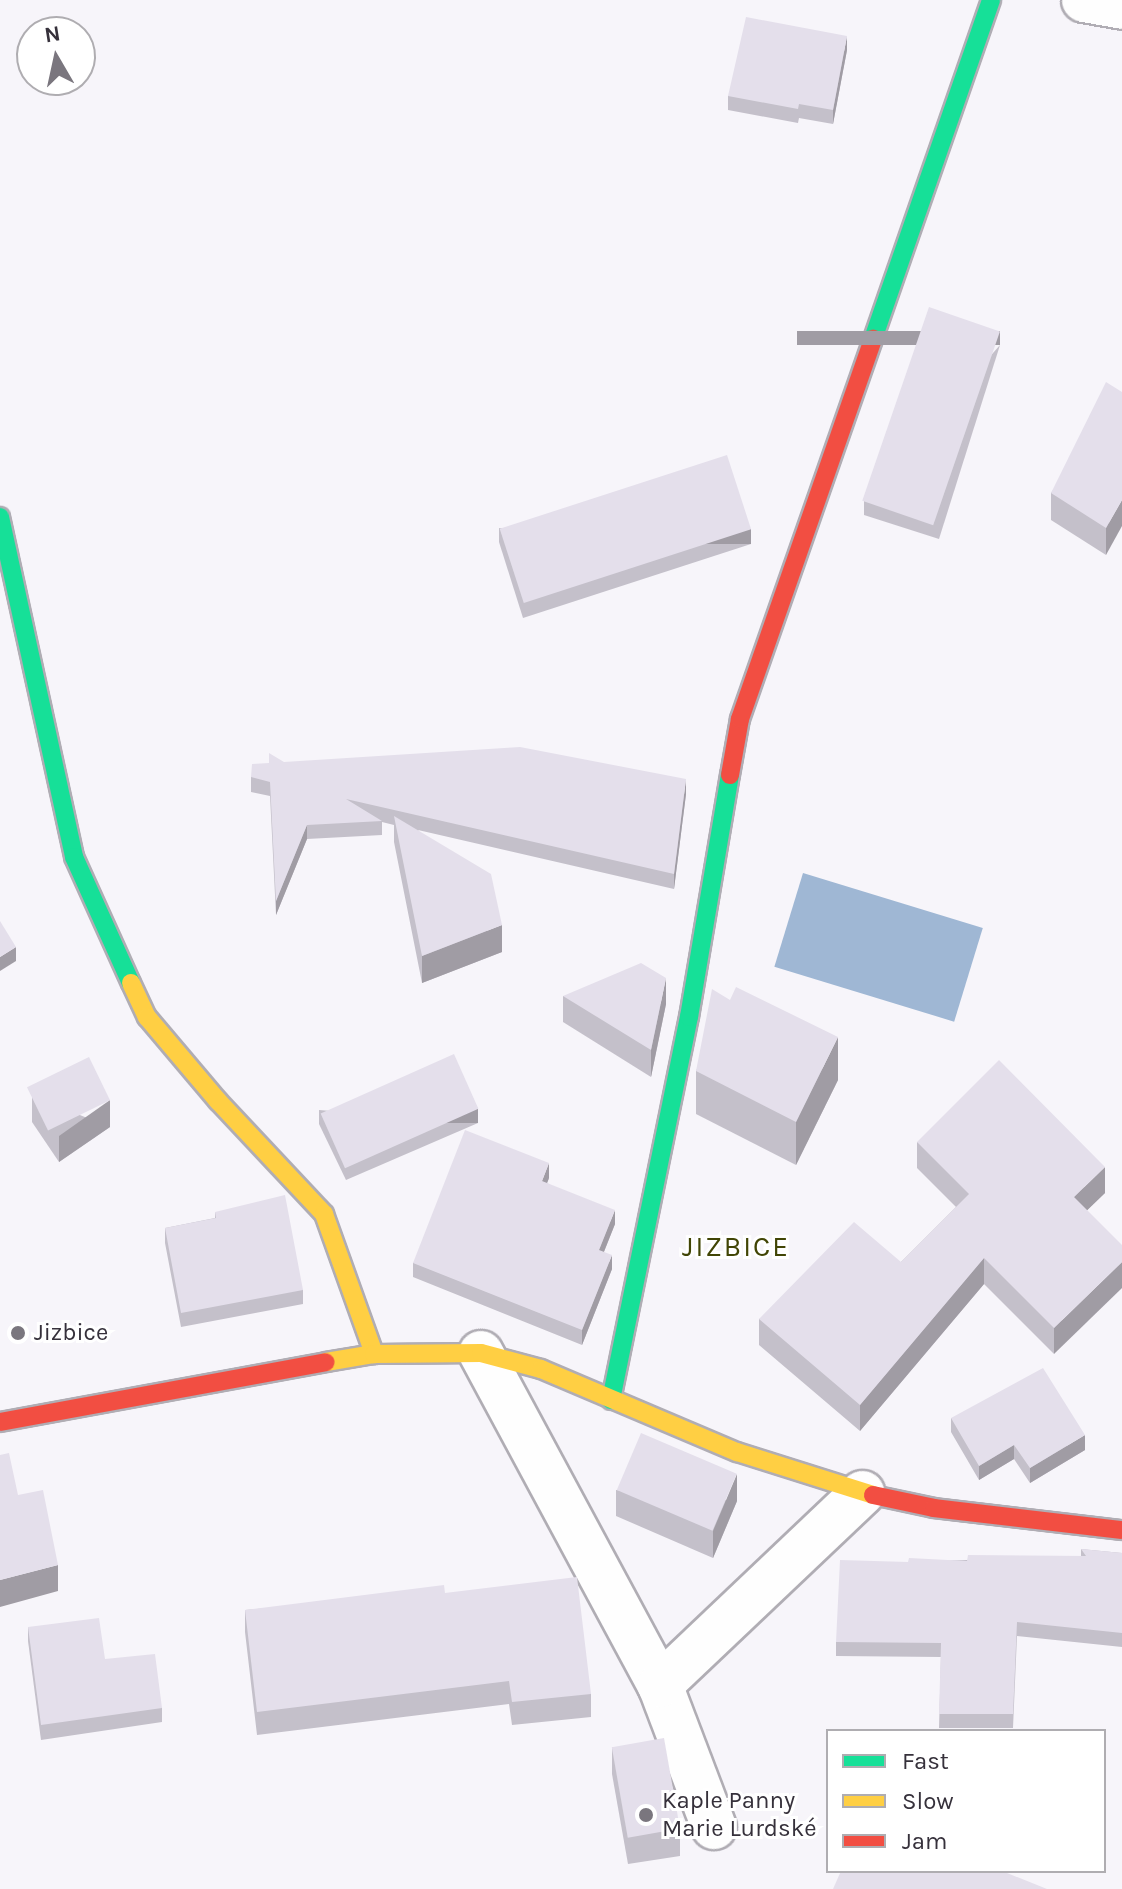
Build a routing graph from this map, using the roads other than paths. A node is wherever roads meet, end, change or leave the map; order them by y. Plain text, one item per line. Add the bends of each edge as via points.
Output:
1 (991, 0) edge
2 (1084, 0) edge
3 (1122, 7) edge
4 (0, 517) edge
5 (481, 1353) junction
6 (374, 1354) junction
7 (611, 1400) junction
8 (0, 1422) edge
9 (862, 1493) junction
10 (1122, 1530) edge
11 (660, 1685) junction
12 (714, 1827) dead end

1 - 7 street via 740,719 689,1017
2 - 3 street
4 - 6 street via 74,857 147,1017 324,1214
5 - 6 street
5 - 7 street via 541,1369
5 - 11 street
6 - 8 street
7 - 9 street via 737,1452
9 - 10 street via 934,1508
9 - 11 street
11 - 12 street

